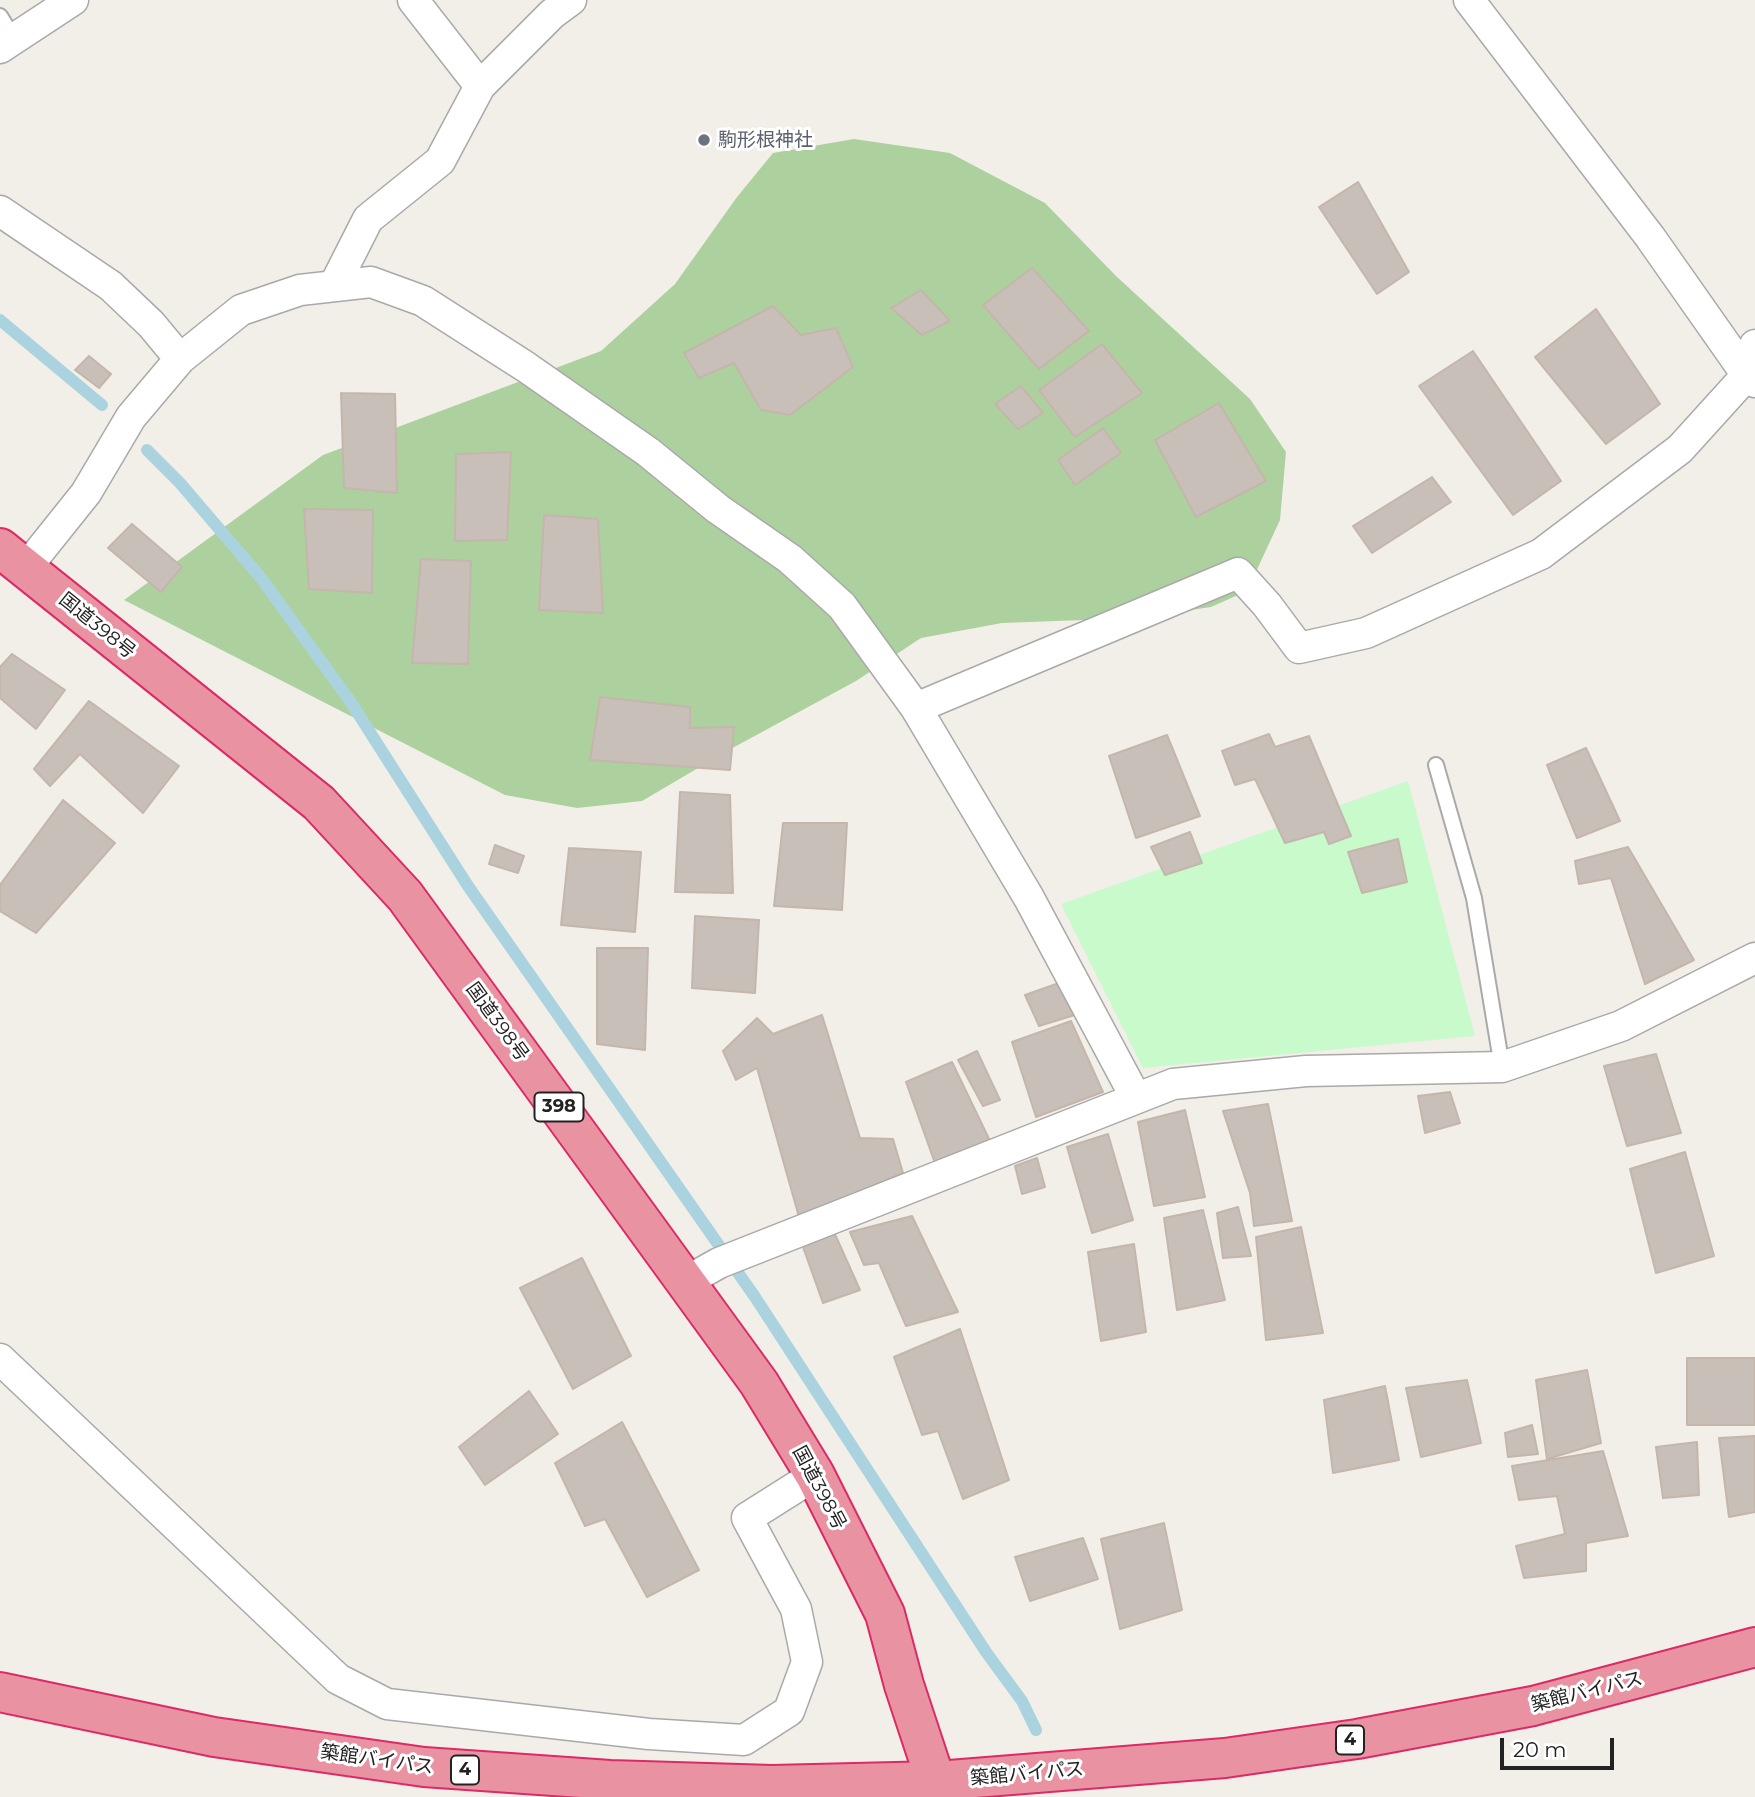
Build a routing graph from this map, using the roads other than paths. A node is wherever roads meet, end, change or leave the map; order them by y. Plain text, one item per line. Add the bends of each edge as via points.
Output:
1 (74, 0) edge
2 (413, 0) edge
3 (571, 0) edge
4 (1469, 0) edge
5 (5, 34) edge
6 (480, 86) junction
7 (0, 211) edge
8 (334, 286) junction
9 (1755, 345) edge
10 (180, 359) junction
11 (1751, 379) edge
12 (13, 558) edge
13 (916, 708) junction
14 (1436, 765) dead end
15 (1755, 958) edge
16 (1502, 1067) junction
17 (1136, 1098) junction
18 (687, 1281) junction
19 (0, 1359) edge
20 (815, 1475) junction
21 (1755, 1647) edge
22 (0, 1692) edge
23 (939, 1789) edge

1 - 5 street
2 - 6 street
3 - 6 street
4 - 11 street via 1650,237
6 - 8 street via 440,161 368,219
7 - 10 street via 111,286
8 - 10 street via 300,290 241,310
8 - 13 street via 371,282 423,301 648,452 790,559 842,606
9 - 11 street
10 - 12 street via 131,417 86,493
11 - 13 street via 1680,449 1541,554 1366,633 1299,648 1238,573
12 - 18 highway, 国道398号 / 398 via 319,803 405,896
13 - 17 street via 1029,898
14 - 16 lane via 1475,898
15 - 16 street via 1621,1026
16 - 17 street via 1306,1071 1172,1084
17 - 18 street via 719,1263
18 - 20 highway, 国道398号 / 398 via 759,1383
19 - 20 street via 338,1679 387,1704 649,1734 744,1740 789,1711 807,1662 796,1609 747,1518
20 - 23 highway, 国道398号 / 398 via 885,1614
21 - 23 highway, 築館バイパス / 4 via 1533,1706 1357,1739
22 - 23 highway, 築館バイパス / 4 via 214,1737 424,1767 610,1780

